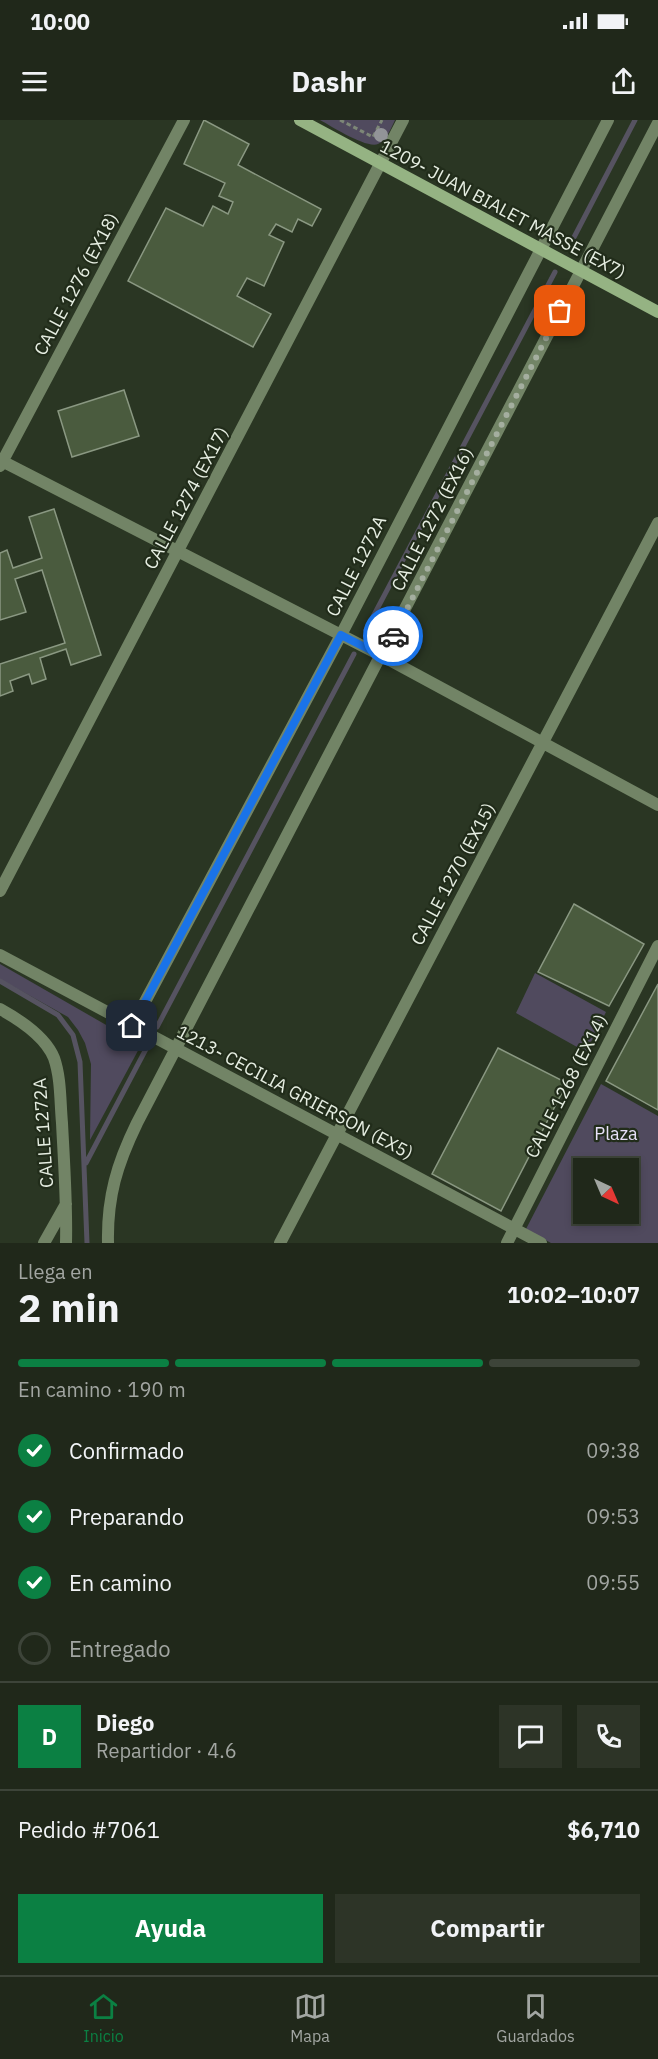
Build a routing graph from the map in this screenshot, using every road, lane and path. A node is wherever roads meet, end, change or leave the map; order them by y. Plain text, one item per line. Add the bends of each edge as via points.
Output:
1 (184, 120) edge
2 (300, 120) edge
3 (340, 120) edge
4 (382, 120) edge
5 (403, 120) edge
6 (608, 120) edge
7 (658, 123) edge
8 (380, 164) junction
9 (540, 249) junction
10 (581, 271) junction
11 (658, 312) edge
12 (1, 462) edge
13 (658, 523) edge
14 (178, 553) junction
15 (341, 635) junction
16 (382, 656) junction
17 (543, 743) junction
18 (658, 805) edge
19 (0, 891) edge
20 (658, 946) edge
21 (0, 955) edge
22 (0, 1009) edge
23 (132, 1026) junction
24 (176, 1049) junction
25 (336, 1134) junction
26 (67, 1203) junction
27 (514, 1229) junction
28 (44, 1243) edge
29 (66, 1243) edge
30 (108, 1243) edge
31 (280, 1243) edge
32 (507, 1243) edge
33 (541, 1243) edge

1 - 12 street, CALLE 1276 (EX18)
2 - 8 street, 1209- JUAN BIALET MASSE (EX7)
3 - 4 path via 373,137
5 - 8 street, CALLE 1274 (EX17)
6 - 9 street, CALLE 1272A
7 - 10 street, CALLE 1272 (EX16)
8 - 9 street, 1209- JUAN BIALET MASSE (EX7)
8 - 14 street, CALLE 1274 (EX17)
9 - 10 street, 1209- JUAN BIALET MASSE (EX7)
9 - 15 street, CALLE 1272A
10 - 11 street, 1209- JUAN BIALET MASSE (EX7)
10 - 16 street, CALLE 1272 (EX16)
12 - 14 street
13 - 17 street, CALLE 1270 (EX15)
14 - 15 street
14 - 19 street, CALLE 1274 (EX17)
15 - 16 street
15 - 23 street, CALLE 1272A
16 - 17 street
16 - 24 street, CALLE 1272 (EX16)
17 - 18 street
17 - 25 street, CALLE 1270 (EX15)
20 - 27 street, CALLE 1268 (EX14)
21 - 23 street, 1213- CECILIA GRIERSON (EX5)
22 - 26 street, CALLE 1272A via 33,1032 53,1057 59,1078
23 - 24 street, 1213- CECILIA GRIERSON (EX5)
24 - 25 street, 1213- CECILIA GRIERSON (EX5)
24 - 30 street, CALLE 1272 (EX16) via 137,1123 114,1178 108,1207
25 - 27 street, 1213- CECILIA GRIERSON (EX5)
25 - 31 street, CALLE 1270 (EX15)
26 - 28 street
26 - 29 street, CALLE 1272A
27 - 32 street, CALLE 1268 (EX14)
27 - 33 street, 1213- CECILIA GRIERSON (EX5)

